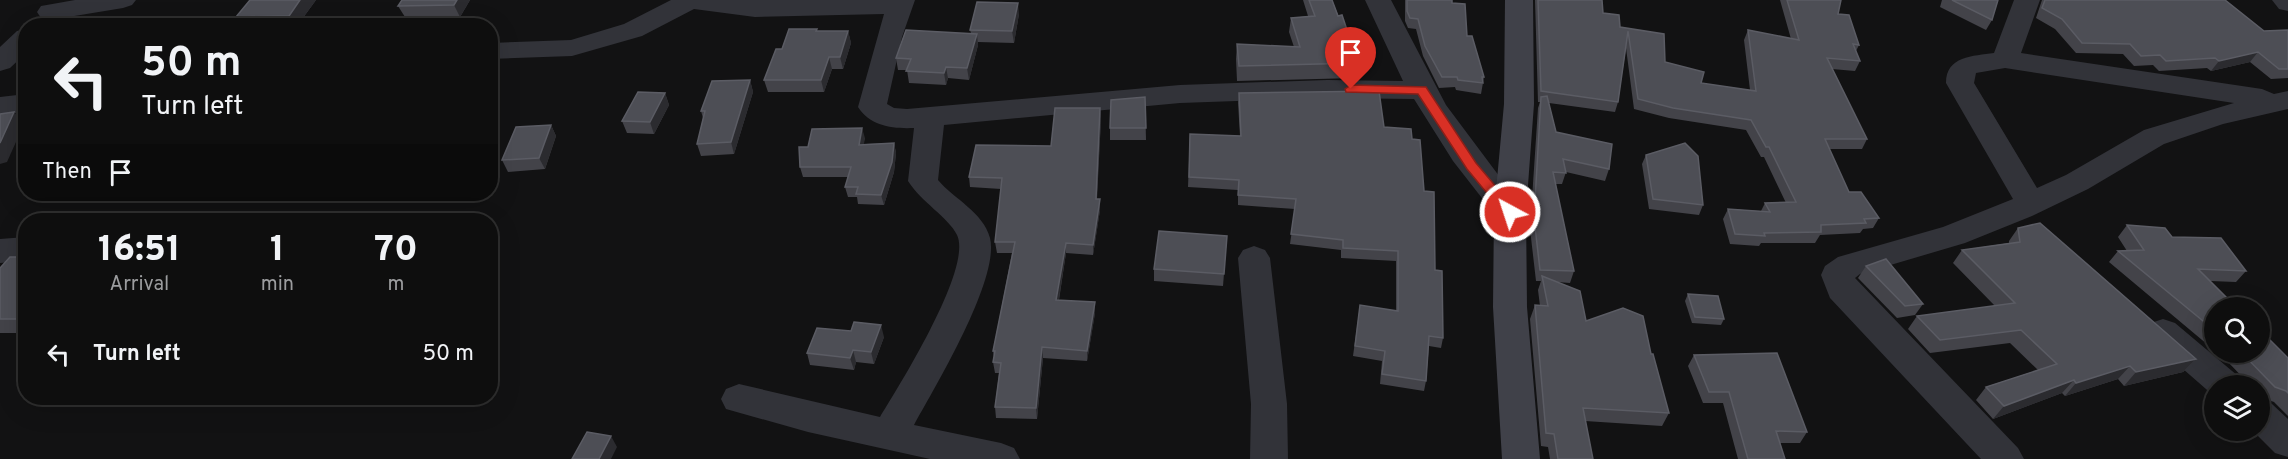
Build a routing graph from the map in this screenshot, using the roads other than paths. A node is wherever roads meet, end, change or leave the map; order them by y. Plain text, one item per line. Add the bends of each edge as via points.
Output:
1 (123, 0) edge
2 (1378, 0) edge
3 (1519, 0) edge
4 (2027, 0) edge
5 (686, 1) edge
6 (900, 3) edge
7 (49, 13) edge
8 (18, 44) edge
9 (498, 50) edge
10 (2005, 59) junction
11 (0, 62) edge
12 (1422, 90) junction
13 (2283, 100) edge
14 (18, 104) edge
15 (0, 106) edge
16 (930, 117) junction
17 (1510, 212) junction
18 (2033, 214) junction
19 (1254, 258) dead end
20 (2141, 313) edge
21 (2213, 375) edge
22 (739, 399) dead end
23 (2270, 425) edge
24 (890, 433) junction
25 (2288, 442) edge
26 (1001, 459) edge
27 (1269, 459) edge
28 (1521, 459) edge
29 (2005, 459) edge

1 - 7 street
2 - 12 street
3 - 17 street via 1519,104
4 - 10 street
5 - 6 street via 755,9
5 - 9 street via 633,30 581,45
6 - 16 street via 872,107 889,117
8 - 11 street
10 - 13 street
10 - 18 street via 1967,66 1960,73 1960,83
12 - 16 street via 1180,94
12 - 17 street via 1471,166
13 - 18 street via 2154,137 2077,182
14 - 15 street
16 - 24 street via 923,181 942,205 964,220 975,240 972,266 954,315
17 - 28 street via 1510,307
18 - 29 street via 1849,265 1837,275 1842,289
19 - 27 street via 1269,404
20 - 21 street
22 - 24 street
23 - 25 street
24 - 26 street

